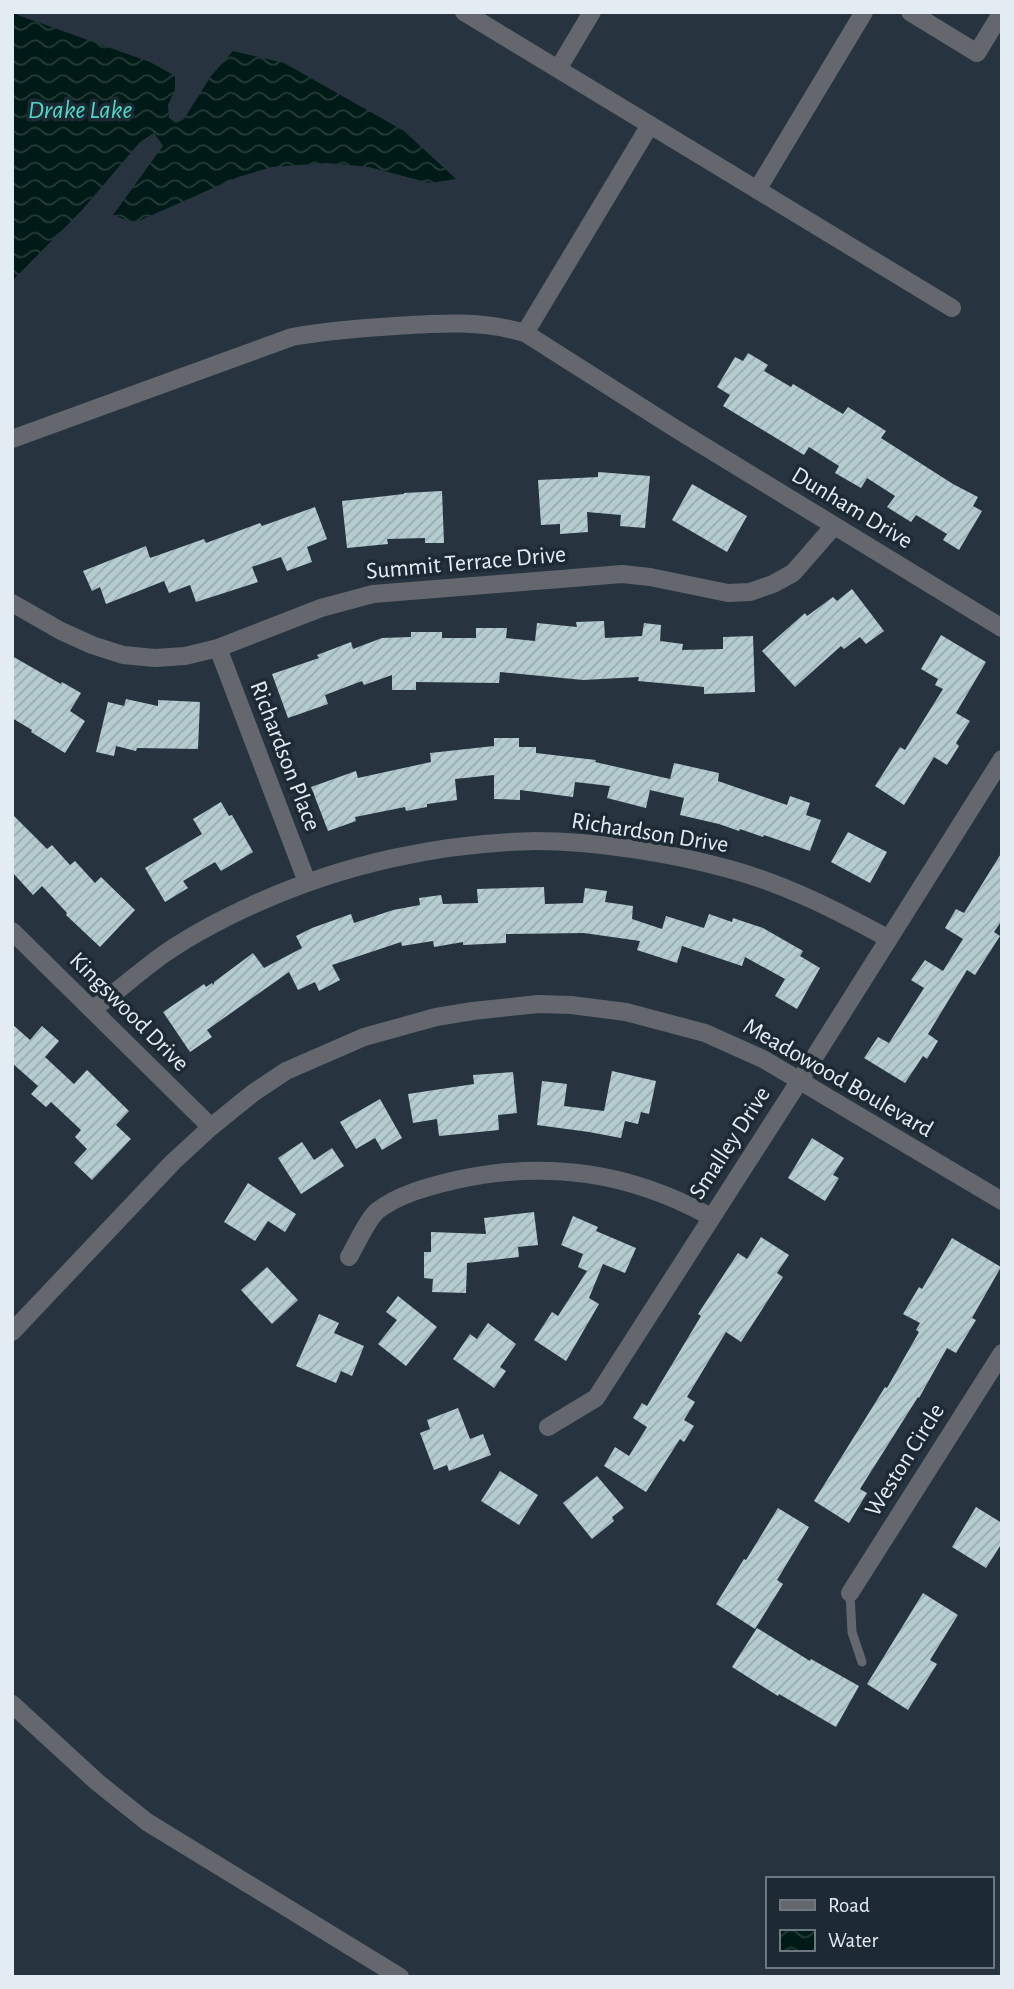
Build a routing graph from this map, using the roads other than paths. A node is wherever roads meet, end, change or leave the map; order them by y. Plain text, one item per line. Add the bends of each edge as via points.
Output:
1 (464, 12) edge
2 (592, 12) edge
3 (864, 12) edge
4 (910, 12) edge
5 (1002, 12) edge
6 (558, 69) junction
7 (650, 125) junction
8 (757, 190) junction
9 (952, 308) dead end
10 (525, 334) junction
11 (12, 439) edge
12 (834, 526) junction
13 (12, 603) edge
14 (1002, 628) edge
15 (218, 648) junction
16 (1002, 759) edge
17 (307, 882) junction
18 (12, 931) edge
19 (889, 939) junction
20 (93, 1009) junction
21 (800, 1080) junction
22 (211, 1128) junction
23 (1002, 1201) edge
24 (711, 1217) junction
25 (349, 1257) dead end
26 (12, 1332) edge
27 (1002, 1353) edge
28 (548, 1427) dead end
29 (849, 1593) joint
30 (862, 1662) dead end
31 (12, 1704) edge
32 (400, 1977) edge

1 - 6 street
2 - 6 street
3 - 8 street
4 - 5 street via 977,53
6 - 7 street
7 - 8 street
7 - 10 street
8 - 9 street
10 - 11 street, Dunham Drive via 500,326 446,322 292,337
10 - 12 street, Dunham Drive
12 - 14 street, Dunham Drive
12 - 15 street, Summit Terrace Drive via 793,573 750,592 728,593 622,574 373,594 321,608
13 - 15 street, Summit Terrace Drive via 61,631 123,655 185,656
15 - 17 street, Richardson Place
16 - 19 street, Smalley Drive
17 - 19 street, Richardson Drive via 435,849 535,842 582,844 729,869 818,902
17 - 20 street, Richardson Drive via 212,926 165,954
18 - 20 street, Kingswood Drive
19 - 21 street, Smalley Drive
20 - 22 street, Kingswood Drive
21 - 22 street, Meadowood Boulevard via 705,1033 626,1012 538,1004 436,1017 364,1037 286,1071
21 - 23 street, Meadowood Boulevard
21 - 24 street, Smalley Drive
22 - 26 street, Meadowood Boulevard
24 - 25 street via 688,1204 607,1176 555,1170 480,1174 401,1197 375,1213
24 - 28 street, Smalley Drive via 596,1398
27 - 29 street, Weston Circle
29 - 30 lane via 852,1632
31 - 32 street via 147,1822

